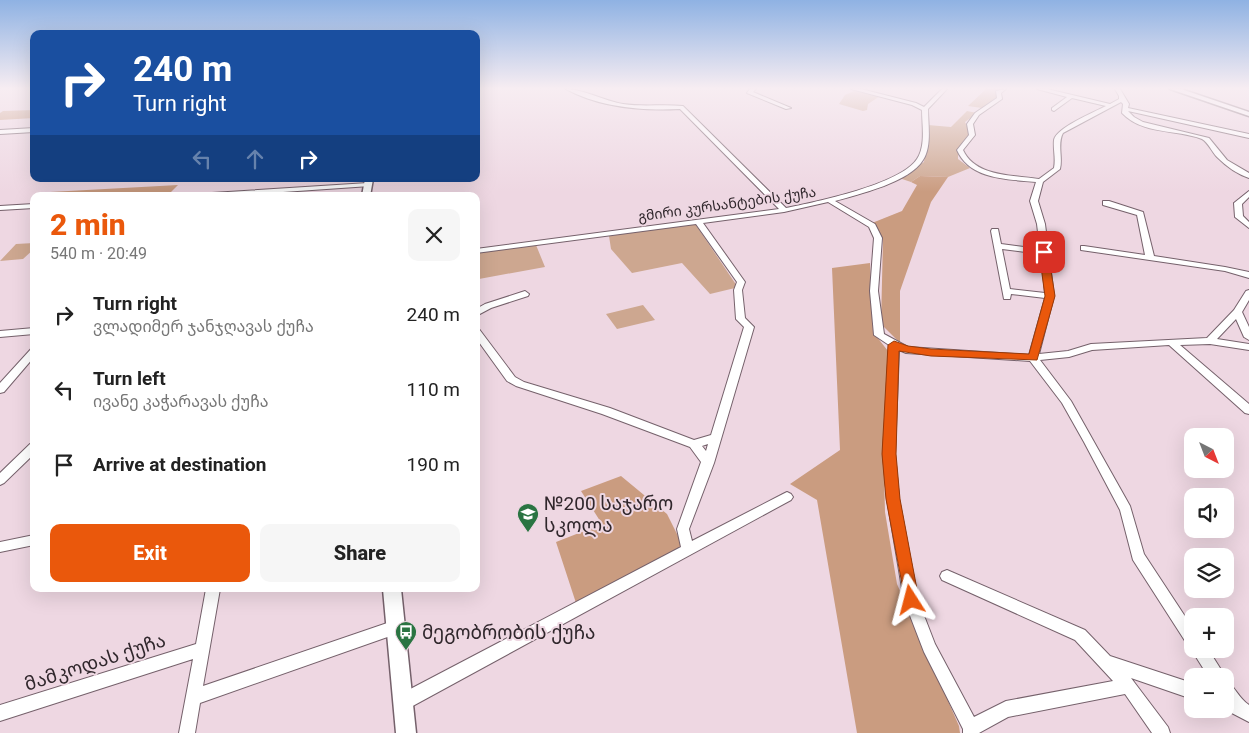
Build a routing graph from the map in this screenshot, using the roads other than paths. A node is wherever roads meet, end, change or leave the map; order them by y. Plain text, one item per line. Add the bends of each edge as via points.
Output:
1 (697, 123) edge
2 (925, 123) edge
3 (971, 123) edge
4 (1078, 123) edge
5 (1142, 123) edge
6 (1190, 123) edge
7 (30, 130) edge
8 (0, 132) edge
9 (1249, 136) edge
10 (1249, 176) edge
11 (1040, 181) junction
12 (368, 182) edge
13 (245, 192) edge
14 (1249, 193) edge
15 (831, 201) junction
16 (1106, 203) dead end
17 (30, 206) edge
18 (0, 208) edge
19 (784, 210) junction
20 (698, 222) junction
21 (1249, 226) edge
22 (995, 231) dead end
23 (999, 246) junction
24 (1084, 248) dead end
25 (480, 250) edge
26 (1044, 252) junction
27 (1150, 258) junction
28 (1249, 275) edge
29 (1249, 293) edge
30 (525, 294) dead end
31 (1050, 296) junction
32 (480, 311) edge
33 (1237, 312) junction
34 (30, 331) edge
35 (0, 334) edge
36 (480, 336) edge
37 (1249, 336) edge
38 (1210, 341) junction
39 (1172, 343) junction
40 (894, 345) junction
41 (1249, 347) edge
42 (30, 356) edge
43 (1033, 358) junction
44 (0, 390) edge
45 (1249, 410) edge
46 (716, 438) junction
47 (694, 444) junction
48 (30, 451) edge
49 (708, 463) junction
50 (0, 480) edge
51 (787, 497) dead end
52 (30, 541) edge
53 (0, 547) edge
54 (688, 550) junction
55 (946, 576) dead end
56 (212, 592) edge
57 (392, 592) edge
58 (396, 627) junction
59 (1184, 627) edge
60 (202, 649) junction
61 (1106, 662) junction
62 (1128, 686) junction
63 (1184, 688) edge
64 (194, 697) junction
65 (403, 702) junction
66 (1234, 705) edge
67 (0, 713) edge
68 (1249, 714) edge
69 (971, 731) edge
70 (187, 733) edge
71 (406, 733) edge
72 (1162, 733) edge

1 - 19 street
2 - 15 street, გმირი კურსანტების ქუჩა via 918,162 895,178
3 - 11 street via 972,135 960,150 962,158 976,170
4 - 11 street via 1061,132 1057,139 1057,169
5 - 10 street via 1207,139 1217,155
6 - 9 street
7 - 8 street
11 - 26 street via 1034,204 1041,224
12 - 13 street
14 - 21 street via 1238,203 1239,217
15 - 19 street, გმირი კურსანტების ქუჩა
15 - 40 street via 872,226 878,238 874,291 879,335
16 - 27 street via 1140,214
17 - 18 street
19 - 20 street, გმირი კურსანტების ქუჩა
20 - 25 street, გმირი კურსანტების ქუჩა
20 - 46 street via 741,282 738,290 741,320 749,327
22 - 23 street
23 - 26 street
23 - 31 street via 1007,294
24 - 27 street
26 - 31 street
27 - 28 street via 1225,268
29 - 33 street
30 - 32 street
31 - 43 street
33 - 37 street
33 - 38 street
34 - 35 street
36 - 47 street via 511,379 520,384 606,411
38 - 39 street
38 - 41 street
39 - 43 street via 1091,347 1069,354
39 - 45 street
40 - 43 street via 931,353
40 - 69 street via 889,454 893,499 911,600 929,647
42 - 44 street
43 - 59 street via 1066,401 1090,442 1126,510 1138,556
46 - 47 street
46 - 49 street
47 - 49 street
48 - 50 street
49 - 54 street via 683,529
51 - 54 street
52 - 53 street
54 - 65 street
55 - 61 street via 1080,635
56 - 60 street
57 - 58 main road
58 - 64 street
58 - 65 main road
60 - 64 street
60 - 67 street, მამკოდას ქუჩა
61 - 62 street
61 - 63 street
62 - 69 street via 1006,709
62 - 72 street
64 - 70 street
65 - 71 main road
66 - 68 street

